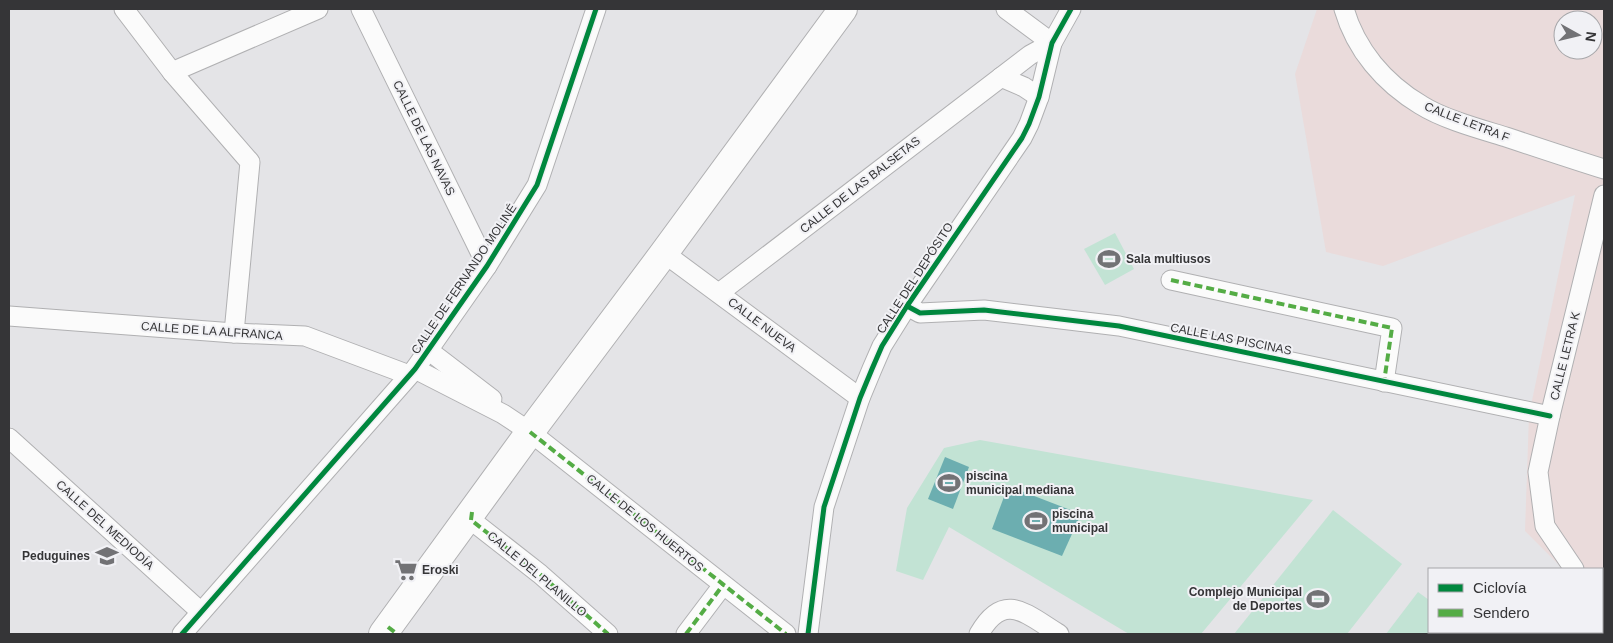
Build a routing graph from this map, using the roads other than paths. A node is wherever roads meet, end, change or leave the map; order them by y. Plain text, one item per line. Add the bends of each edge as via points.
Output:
1 (124, 9) edge
2 (318, 9) edge
3 (361, 9) edge
4 (596, 9) edge
5 (843, 9) edge
6 (1006, 9) edge
7 (1071, 9) edge
8 (1344, 9) edge
9 (1052, 43) junction
10 (172, 72) junction
11 (1001, 77) junction
12 (1039, 97) junction
13 (1604, 169) edge
14 (1604, 195) edge
15 (664, 253) junction
16 (487, 266) junction
17 (1171, 280) dead end
18 (719, 294) junction
19 (906, 306) junction
20 (9, 316) edge
21 (234, 333) junction
22 (428, 350) junction
23 (412, 372) junction
24 (1384, 382) junction
25 (860, 398) junction
26 (503, 414) junction
27 (1550, 416) junction
28 (530, 432) junction
29 (9, 438) edge
30 (472, 512) junction
31 (1573, 568) edge
32 (723, 586) junction
33 (201, 612) junction
34 (390, 632) edge
35 (182, 634) edge
36 (608, 634) edge
37 (686, 634) edge
38 (786, 634) edge
39 (808, 634) edge
40 (979, 634) edge
41 (1059, 634) edge

1 - 10 street
2 - 10 street
3 - 16 street, CALLE DE LAS NAVAS
4 - 16 street, CALLE DE FERNANDO MOLINÉ via 537,185
5 - 15 highway
6 - 9 street
7 - 9 street, CALLE DEL DEPÓSITO
8 - 13 street, CALLE LETRA F via 1361,49 1394,86 1422,106 1463,123
9 - 11 street, CALLE DE LAS BALSETAS
9 - 12 street, CALLE DEL DEPÓSITO
10 - 21 street via 250,162
11 - 12 street via 1024,86
11 - 18 street, CALLE DE LAS BALSETAS
12 - 19 street, CALLE DEL DEPÓSITO via 1030,124 1011,154
14 - 27 street, CALLE LETRA K
15 - 18 street, CALLE NUEVA
15 - 28 highway
16 - 22 street, CALLE DE FERNANDO MOLINÉ
17 - 24 street via 1392,328
18 - 25 street, CALLE NUEVA
19 - 24 street, CALLE LAS PISCINAS via 920,313 984,310 1118,326
19 - 25 street, CALLE DEL DEPÓSITO via 882,346
20 - 21 street, CALLE DE LA ALFRANCA
21 - 23 street, CALLE DE LA ALFRANCA via 305,336
22 - 23 street, CALLE DE FERNANDO MOLINÉ
22 - 26 street, CALLE DE LOS HUERTOS via 496,402
23 - 26 street, CALLE DE LOS HUERTOS
23 - 33 street, CALLE DE FERNANDO MOLINÉ
24 - 27 street, CALLE LAS PISCINAS
25 - 39 street, CALLE DEL DEPÓSITO via 824,507
26 - 28 street, CALLE DE LOS HUERTOS
27 - 31 street, CALLE LETRA K via 1538,472 1540,499 1545,526
28 - 30 highway
28 - 32 street, CALLE DE LOS HUERTOS
29 - 33 street, CALLE DEL MEDIODÍA
30 - 34 highway
30 - 36 street, CALLE DEL PLANILLO via 471,520 540,574
32 - 37 street
32 - 38 street, CALLE DE LOS HUERTOS
33 - 35 street, CALLE DE FERNANDO MOLINÉ
40 - 41 street via 999,610 1007,609 1029,615

